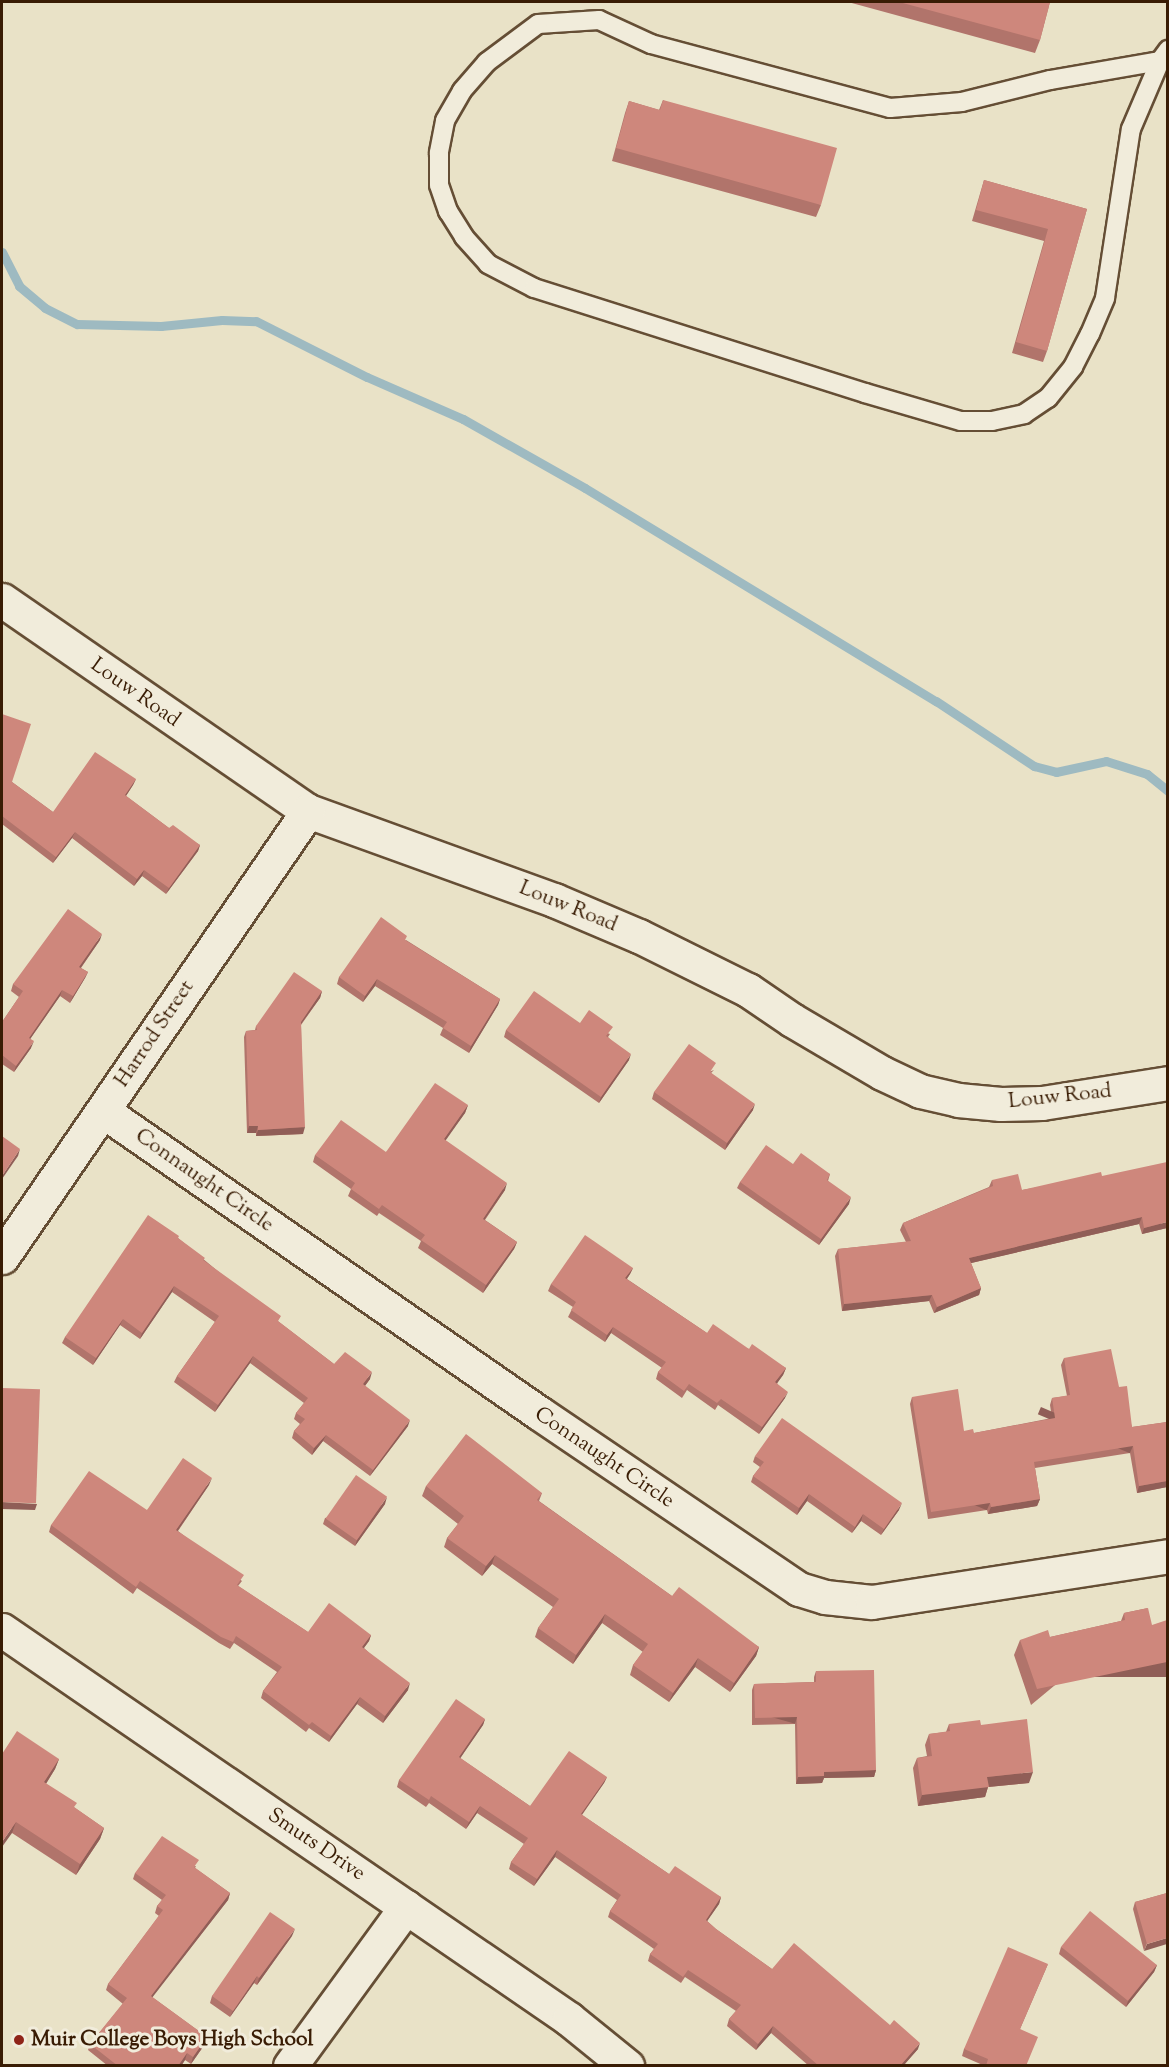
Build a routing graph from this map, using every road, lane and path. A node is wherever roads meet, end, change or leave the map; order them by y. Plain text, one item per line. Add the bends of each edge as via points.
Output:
1 (1164, 56) edge
2 (2, 600) edge
3 (308, 811) junction
4 (1167, 1083) edge
5 (103, 1111) junction
6 (2, 1257) edge
7 (1167, 1556) edge
8 (2, 1630) edge
9 (406, 1907) junction
10 (290, 2066) edge
11 (627, 2066) edge

1 - 1 lane via 962,102 890,108 651,44 599,20 538,24 487,62 462,91 445,121 439,184 448,211 480,255 534,288 961,421 992,421 1024,414 1048,398 1073,367 1090,334 1105,298 1131,129
2 - 3 street, Louw Road
3 - 4 street, Louw Road via 554,900 639,936 748,990 882,1073 920,1091 958,1100 1042,1103
3 - 5 street, Harrod Street
5 - 6 street, Harrod Street
5 - 7 street, Connaught Circle via 799,1589 825,1597 872,1602
8 - 9 street, Smuts Drive
9 - 10 street
9 - 11 street, Smuts Drive via 569,2019

